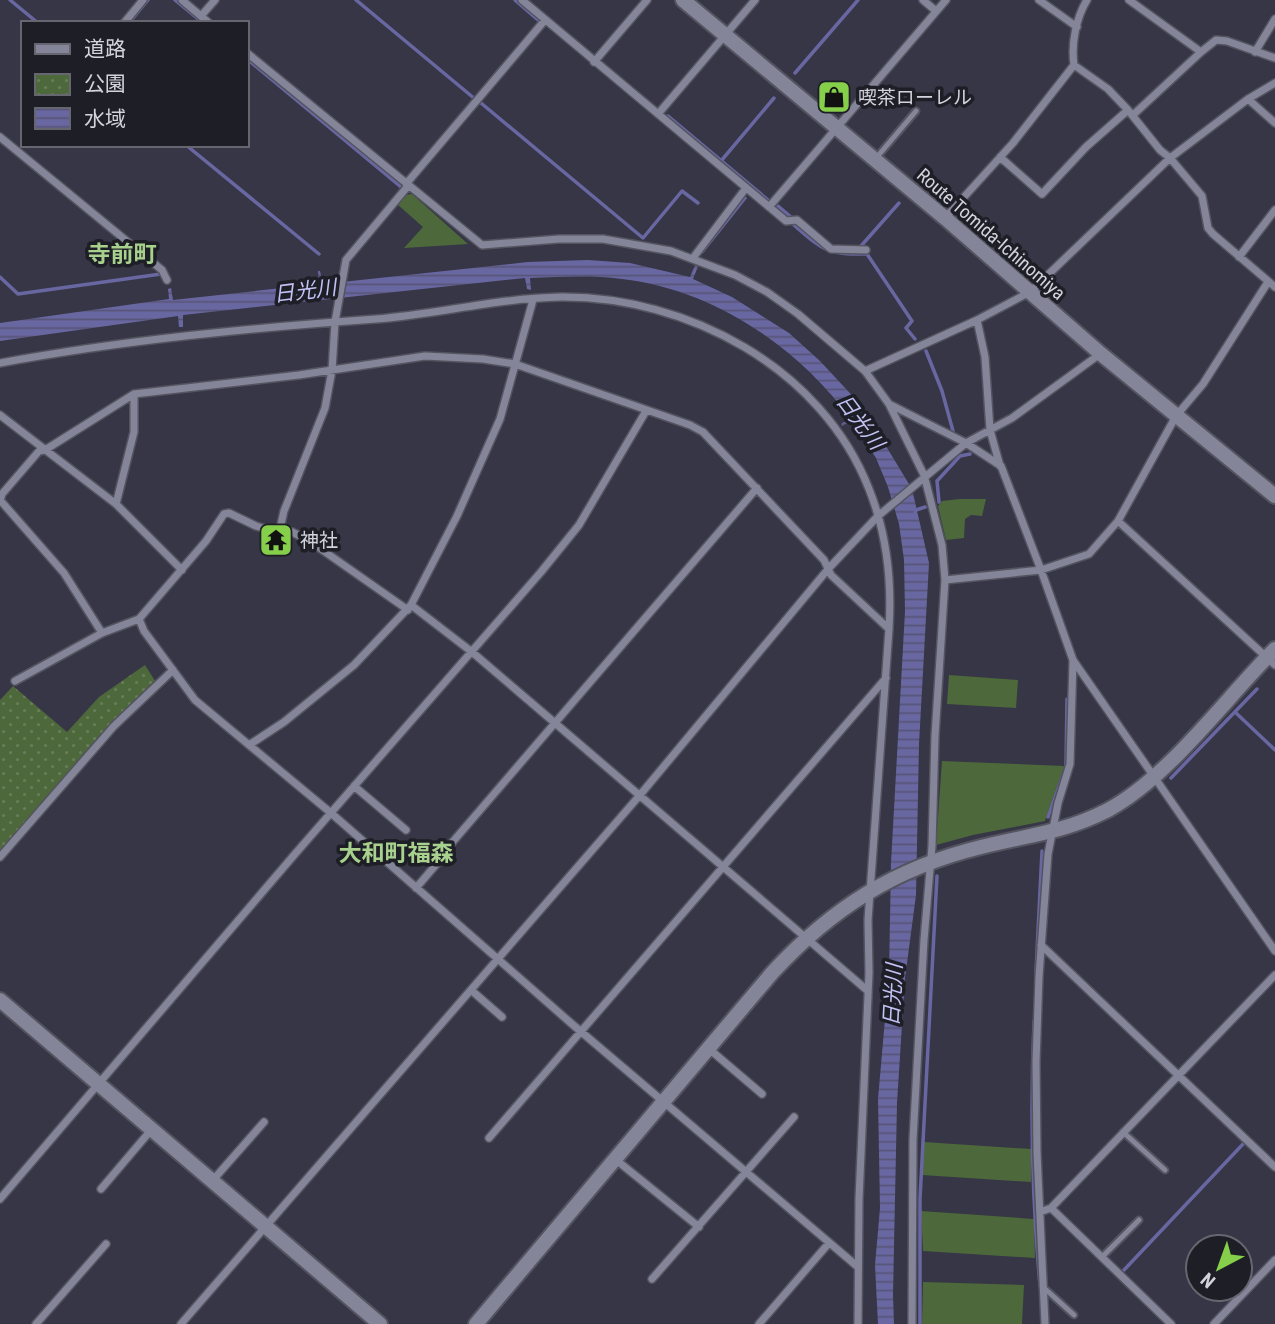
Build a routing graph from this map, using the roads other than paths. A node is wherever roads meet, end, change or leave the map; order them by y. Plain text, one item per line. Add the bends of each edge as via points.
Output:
1 (142, 0) edge
2 (182, 0) edge
3 (215, 0) edge
4 (522, 0) edge
5 (647, 0) edge
6 (683, 0) edge
7 (755, 0) edge
8 (923, 0) edge
9 (946, 0) edge
10 (1039, 0) edge
11 (1087, 0) edge
12 (1129, 0) edge
13 (936, 11) junction
14 (201, 16) junction
15 (1275, 19) edge
16 (545, 20) junction
17 (126, 21) edge
18 (207, 21) edge
19 (1077, 27) junction
20 (726, 36) junction
21 (1201, 52) junction
22 (1255, 52) junction
23 (248, 54) edge
24 (1275, 58) edge
25 (594, 62) junction
26 (1074, 65) junction
27 (1275, 83) edge
28 (1248, 99) junction
29 (916, 111) dead end
30 (1130, 112) junction
31 (658, 114) junction
32 (1275, 123) edge
33 (836, 128) junction
34 (0, 137) edge
35 (21, 146) edge
36 (17, 151) junction
37 (1000, 157) junction
38 (1170, 158) junction
39 (875, 160) junction
40 (407, 185) junction
41 (746, 188) junction
42 (769, 207) junction
43 (1275, 210) edge
44 (944, 218) junction
45 (866, 250) dead end
46 (1239, 257) junction
47 (692, 258) junction
48 (167, 280) dead end
49 (1272, 285) edge
50 (1030, 292) junction
51 (533, 300) junction
52 (977, 320) junction
53 (335, 322) junction
54 (1101, 354) junction
55 (0, 363) edge
56 (515, 364) junction
57 (332, 370) junction
58 (865, 371) junction
59 (134, 394) junction
60 (889, 404) junction
61 (646, 411) junction
62 (0, 415) edge
63 (1176, 416) junction
64 (990, 430) junction
65 (966, 443) junction
66 (45, 450) junction
67 (1001, 467) junction
68 (922, 477) junction
69 (757, 488) junction
70 (1275, 496) edge
71 (0, 501) edge
72 (116, 504) junction
73 (880, 515) junction
74 (1118, 520) junction
75 (279, 533) junction
76 (829, 568) junction
77 (182, 570) junction
78 (1041, 570) junction
79 (945, 580) junction
80 (410, 608) junction
81 (139, 619) junction
82 (890, 629) junction
83 (102, 633) junction
84 (472, 652) junction
85 (1272, 657) edge
86 (1073, 660) junction
87 (173, 670) junction
88 (886, 678) junction
89 (15, 681) dead end
90 (555, 723) junction
91 (249, 745) junction
92 (1155, 776) junction
93 (354, 786) junction
94 (640, 795) junction
95 (331, 813) junction
96 (406, 830) dead end
97 (1051, 833) junction
98 (0, 857) edge
99 (931, 860) junction
100 (723, 869) junction
101 (416, 888) junction
102 (871, 890) junction
103 (806, 936) junction
104 (1041, 945) junction
105 (1275, 951) edge
106 (498, 958) junction
107 (1275, 975) edge
108 (471, 990) junction
109 (868, 991) junction
110 (0, 1000) edge
111 (502, 1017) dead end
112 (581, 1031) junction
113 (708, 1048) junction
114 (1178, 1075) junction
115 (98, 1083) junction
116 (762, 1094) dead end
117 (664, 1101) junction
118 (794, 1117) dead end
119 (264, 1122) dead end
120 (152, 1129) junction
121 (1123, 1132) junction
122 (489, 1138) dead end
123 (615, 1159) junction
124 (1275, 1167) edge
125 (1165, 1170) dead end
126 (748, 1171) junction
127 (212, 1181) junction
128 (101, 1189) dead end
129 (0, 1199) edge
130 (1051, 1208) junction
131 (1040, 1212) junction
132 (1139, 1220) dead end
133 (264, 1226) junction
134 (699, 1227) junction
135 (829, 1243) junction
136 (106, 1244) dead end
137 (1102, 1257) junction
138 (1275, 1260) edge
139 (858, 1267) junction
140 (652, 1279) dead end
141 (1044, 1287) junction
142 (1074, 1315) dead end
143 (36, 1324) edge
144 (181, 1324) edge
145 (380, 1324) edge
146 (476, 1324) edge
147 (759, 1324) edge
148 (858, 1324) edge
149 (912, 1324) edge
150 (1045, 1324) edge
151 (1171, 1324) edge
152 (1214, 1324) edge

1 - 17 street
2 - 14 street
3 - 14 street
4 - 16 street
5 - 25 street
6 - 20 street, Route Tomida-Ichinomiya
7 - 20 street
8 - 13 street
9 - 13 street
10 - 19 street
11 - 19 street
12 - 21 street
13 - 33 street
14 - 18 street
15 - 22 street
16 - 25 street
16 - 40 street
19 - 26 street
20 - 31 street
20 - 33 street, Route Tomida-Ichinomiya
21 - 22 street via 1216,40
21 - 30 street
22 - 24 street
23 - 40 street
25 - 31 street
26 - 30 street
26 - 37 street
27 - 28 street
28 - 32 street
28 - 38 street
29 - 39 lane
30 - 37 street via 1076,157 1042,194
30 - 38 street
31 - 41 street
33 - 39 street, Route Tomida-Ichinomiya
33 - 42 street
34 - 36 street
35 - 36 street
36 - 48 street via 162,270
37 - 44 street
38 - 46 street via 1202,196 1208,228
38 - 50 street
39 - 44 street, Route Tomida-Ichinomiya
40 - 47 street via 482,245 603,239
40 - 53 street via 346,260
41 - 42 street
41 - 47 street
42 - 45 street via 786,221 797,220 831,249
43 - 46 street
44 - 50 street, Route Tomida-Ichinomiya
46 - 49 street
47 - 58 street via 767,292
49 - 63 street
50 - 52 street
50 - 54 street, Route Tomida-Ichinomiya
51 - 53 street
51 - 56 street
51 - 73 street via 597,299 660,311 711,329 752,352 793,383 831,425 857,464
52 - 58 street
52 - 64 street via 985,357
53 - 55 street via 164,338
53 - 57 street
54 - 63 street, Route Tomida-Ichinomiya
54 - 64 street
56 - 57 street via 425,356
56 - 61 street
56 - 80 street via 500,419
57 - 59 street
57 - 75 street via 325,408
58 - 60 street
59 - 66 street
59 - 72 street via 134,432
60 - 65 street
60 - 68 street
61 - 69 street via 703,432
61 - 84 street via 579,525
62 - 66 street
63 - 70 street, Route Tomida-Ichinomiya
63 - 74 street
64 - 65 street
64 - 67 street
65 - 67 street
65 - 68 street
66 - 71 street via 39,451
66 - 72 street
67 - 78 street
68 - 73 street
68 - 79 street via 942,545
69 - 76 street
69 - 90 street
71 - 83 street via 64,573
72 - 77 street
73 - 76 street
73 - 82 street via 890,582
74 - 78 street via 1089,554
74 - 85 street
75 - 77 street via 224,514
75 - 80 street via 292,532 308,540
76 - 82 street via 831,575
76 - 94 street
77 - 81 street
78 - 79 street
78 - 86 street
79 - 99 street
80 - 84 street
80 - 91 street via 354,665
81 - 83 street
81 - 87 street
82 - 88 street
83 - 89 street
84 - 90 street
84 - 93 street
85 - 92 street
86 - 92 street
86 - 97 street via 1070,764
87 - 91 street via 195,700
87 - 98 street via 114,726
88 - 100 street
88 - 102 street
90 - 94 street
90 - 101 street
91 - 95 street
92 - 97 street via 1111,808
92 - 105 street
93 - 95 street
93 - 96 street
94 - 100 street
94 - 106 street
95 - 101 street
95 - 115 street
97 - 99 street
97 - 104 street
99 - 102 street
99 - 149 street via 913,1140
100 - 103 street
100 - 112 street
101 - 106 street
102 - 103 street
102 - 109 street
103 - 109 street
103 - 113 street
104 - 114 street
104 - 131 street via 1036,1062
106 - 108 street
106 - 112 street
107 - 114 street
108 - 111 street
108 - 133 street
109 - 139 street
110 - 115 street
112 - 117 street
112 - 122 street
113 - 116 street
113 - 117 street
114 - 121 street
114 - 124 street
115 - 120 street
115 - 129 street
117 - 123 street
117 - 126 street
118 - 126 street
119 - 127 street
120 - 127 street
120 - 128 street
121 - 125 lane
121 - 130 street
123 - 134 street
123 - 146 street
126 - 134 street
126 - 135 street
127 - 133 street
130 - 131 street
130 - 137 street
131 - 141 street
132 - 137 lane
133 - 144 street
133 - 145 street
134 - 140 street
135 - 139 street
135 - 147 street
136 - 143 street
137 - 151 street
138 - 152 street
139 - 148 street
141 - 142 lane
141 - 150 street

